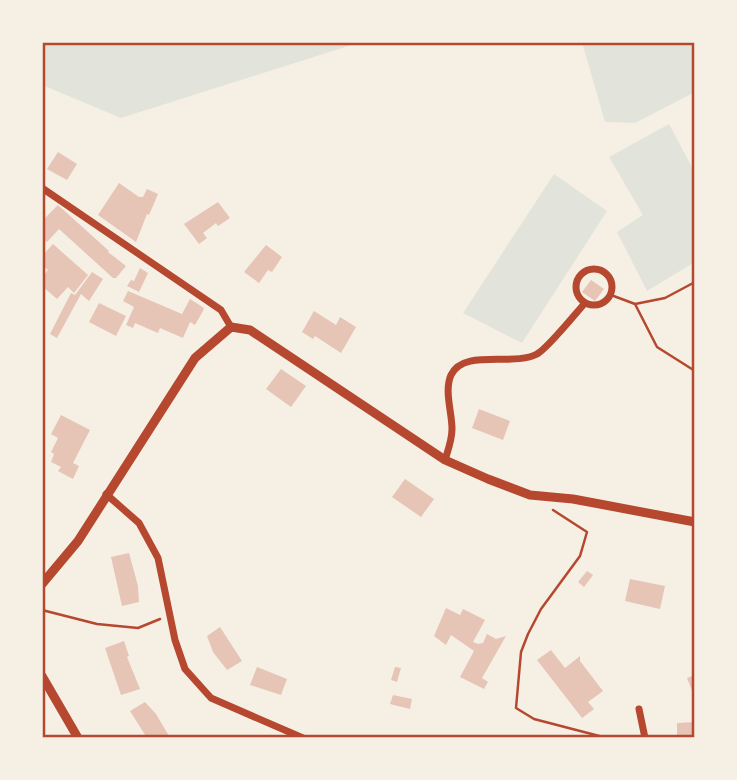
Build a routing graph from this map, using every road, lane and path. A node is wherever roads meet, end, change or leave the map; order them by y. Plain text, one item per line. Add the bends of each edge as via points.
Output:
1 (42, 188) edge
2 (695, 282) edge
3 (611, 295) junction
4 (585, 303) junction
5 (635, 304) junction
6 (231, 327) junction
7 (695, 371) edge
8 (445, 460) junction
9 (106, 494) junction
10 (553, 510) dead end
11 (695, 522) edge
12 (42, 584) edge
13 (42, 610) edge
14 (169, 616) junction
15 (42, 676) edge
16 (639, 709) dead end
17 (78, 738) edge
18 (303, 738) edge
19 (607, 738) edge
20 (645, 738) edge

1 - 6 street via 221,310
2 - 5 path via 665,298
3 - 4 street via 597,306
3 - 4 street via 610,278 601,270 589,269 579,276 576,288
3 - 5 path
4 - 8 street via 537,354 458,365 450,376 452,429
5 - 7 path via 657,347
6 - 8 street via 250,330
6 - 9 street via 195,358
8 - 11 street via 530,495
9 - 12 street via 78,541
9 - 14 street via 139,523 159,558
10 - 19 path via 587,532 580,556 528,634 516,708 534,719
13 - 14 path via 97,624 138,628
14 - 18 street via 185,669 211,698
15 - 17 street
16 - 20 street

